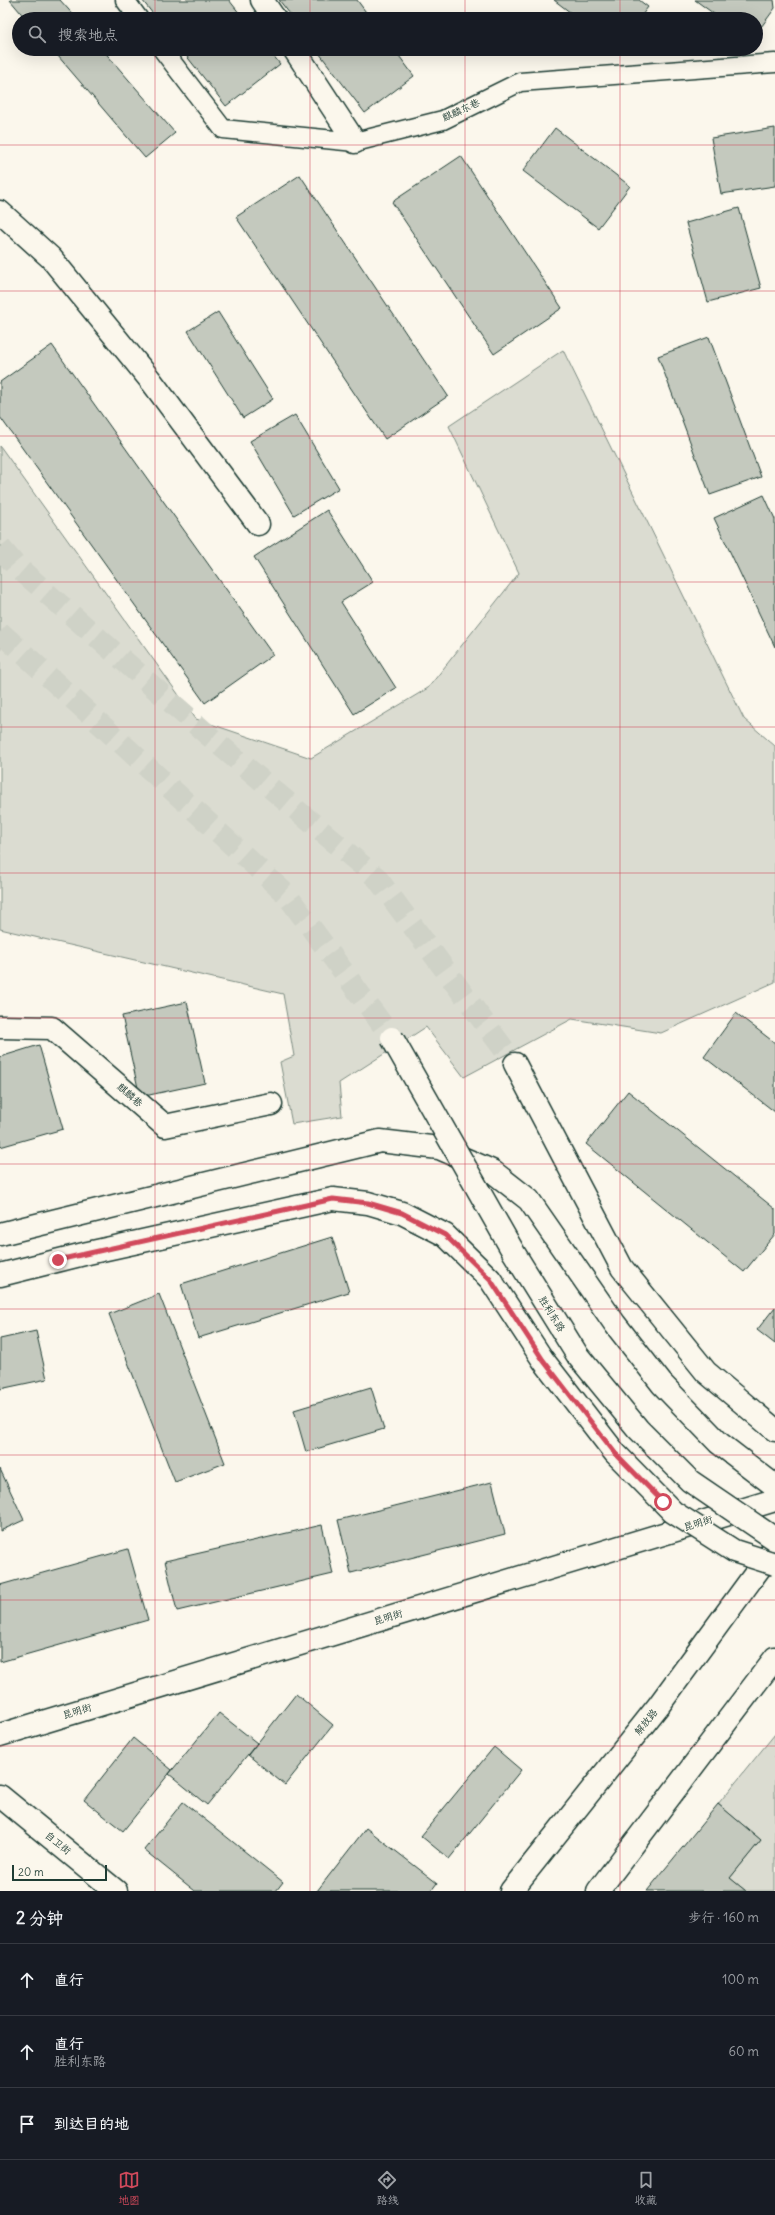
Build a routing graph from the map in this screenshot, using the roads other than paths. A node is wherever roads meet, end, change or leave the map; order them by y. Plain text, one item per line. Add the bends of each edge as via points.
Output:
1 (125, 0) edge
2 (262, 0) edge
3 (134, 12) edge
4 (270, 12) edge
5 (167, 56) edge
6 (299, 56) edge
7 (775, 64) edge
8 (355, 142) junction
9 (0, 212) edge
10 (258, 524) dead end
11 (0, 1027) edge
12 (392, 1038) tunnel mouth
13 (515, 1064) tunnel mouth
14 (272, 1104) dead end
15 (0, 1234) edge
16 (0, 1275) edge
17 (775, 1430) edge
18 (775, 1486) edge
19 (775, 1500) edge
20 (775, 1539) edge
21 (775, 1547) edge
22 (775, 1564) edge
23 (775, 1658) edge
24 (0, 1735) edge
25 (0, 1796) edge
26 (116, 1891) edge
27 (511, 1891) edge
28 (598, 1891) edge

1 - 3 lane
2 - 4 main road
5 - 8 lane, 麒麟东巷 via 223,129
6 - 8 main road
7 - 8 lane, 麒麟东巷 via 520,82 443,120
9 - 10 main road via 51,258 152,382
11 - 14 main road, 麒麟巷 via 52,1028 165,1126
12 - 20 main road, 胜利东路, bridge via 514,1253 578,1356 638,1429 690,1481
13 - 17 main road via 622,1268 706,1372
15 - 18 main road via 380,1141 439,1148 492,1171 529,1200 615,1324 662,1384 719,1443
16 - 22 main road, bridge via 333,1199 368,1203 402,1213 445,1235 490,1279 543,1360 615,1453 673,1512 734,1551
19 - 24 main road, 昆明街
21 - 27 main road, 解放路 via 659,1705
23 - 28 main road
25 - 26 main road, 自卫街

